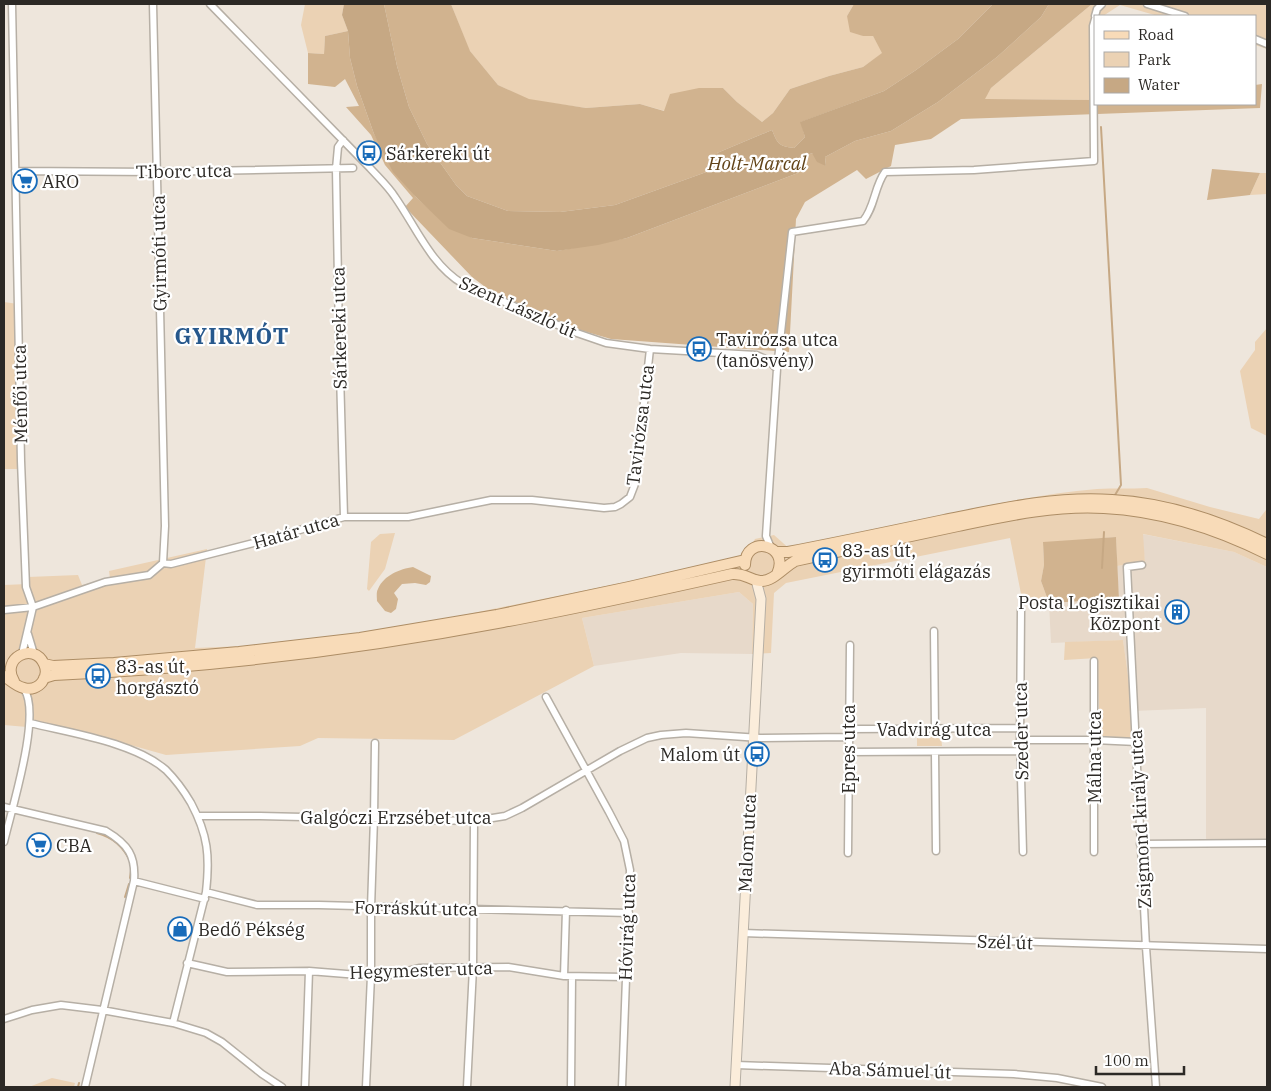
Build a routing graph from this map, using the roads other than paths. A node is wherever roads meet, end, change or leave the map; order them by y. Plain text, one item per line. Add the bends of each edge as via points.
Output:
1 (12, 4) edge
2 (153, 4) edge
3 (210, 4) edge
4 (1102, 4) edge
5 (1147, 4) edge
6 (1096, 15) edge
7 (1182, 15) edge
8 (1094, 22) edge
9 (343, 140) junction
10 (354, 168) dead end
11 (336, 169) junction
12 (15, 171) junction
13 (156, 172) junction
14 (650, 349) junction
15 (777, 369) junction
16 (627, 501) joint
17 (344, 517) junction
18 (766, 536) junction
19 (1267, 544) edge
20 (756, 547) junction
21 (774, 550) junction
22 (1267, 554) edge
23 (745, 560) junction
24 (164, 562) junction
25 (1142, 565) dead end
26 (777, 574) junction
27 (753, 578) junction
28 (767, 580) junction
29 (761, 600) junction
30 (33, 607) junction
31 (4, 610) edge
32 (1020, 610) dead end
33 (934, 631) dead end
34 (27, 632) junction
35 (850, 645) dead end
36 (22, 654) junction
37 (34, 654) junction
38 (1094, 661) dead end
39 (44, 664) junction
40 (8, 665) edge
41 (4, 676) edge
42 (44, 678) junction
43 (14, 682) junction
44 (27, 693) junction
45 (546, 697) dead end
46 (30, 723) junction
47 (1020, 728) junction
48 (848, 729) junction
49 (935, 729) junction
50 (753, 737) junction
51 (848, 737) junction
52 (1020, 740) junction
53 (1094, 740) junction
54 (1137, 742) junction
55 (375, 743) dead end
56 (848, 752) junction
57 (935, 752) junction
58 (1020, 752) junction
59 (586, 771) junction
60 (4, 807) edge
61 (12, 809) junction
62 (198, 816) junction
63 (374, 818) junction
64 (474, 821) junction
65 (4, 842) edge
66 (1267, 843) edge
67 (1140, 844) junction
68 (936, 851) dead end
69 (848, 852) dead end
70 (1023, 852) dead end
71 (1094, 852) dead end
72 (134, 881) junction
73 (206, 892) junction
74 (205, 899) junction
75 (371, 908) junction
76 (473, 910) junction
77 (566, 910) junction
78 (629, 912) junction
79 (743, 934) junction
80 (1146, 947) junction
81 (1267, 949) edge
82 (187, 963) junction
83 (473, 968) junction
84 (309, 971) junction
85 (371, 976) junction
86 (564, 976) junction
87 (572, 977) junction
88 (625, 977) junction
89 (102, 1010) junction
90 (4, 1019) edge
91 (173, 1023) junction
92 (736, 1065) junction
93 (84, 1087) edge
94 (282, 1087) edge
95 (305, 1087) edge
96 (366, 1087) edge
97 (467, 1087) edge
98 (571, 1087) edge
99 (622, 1087) edge
100 (735, 1087) edge
101 (1102, 1087) edge
102 (1156, 1087) edge

1 - 12 street, Ménfői utca
2 - 13 street, Gyirmóti utca
3 - 9 street, Szent László út
4 - 6 street
5 - 7 street
8 - 15 street via 1094,161 974,170 885,172 878,181 869,213 863,221 792,232
9 - 11 street, Sárkereki utca via 338,146
9 - 14 street, Szent László út via 394,196 436,260 454,279 574,332 606,343
10 - 11 street, Tiborc utca
11 - 13 street, Tiborc utca
11 - 17 street, Sárkereki utca
12 - 13 street, Tiborc utca
12 - 30 street, Ménfői utca via 26,587
13 - 24 street, Gyirmóti utca
14 - 15 street, Szent László út via 756,355
14 - 16 street, Tavirózsa utca via 633,491
15 - 18 street
16 - 17 street, Határ utca via 604,508 532,500 491,500 408,517
17 - 24 street, Határ utca via 171,564
18 - 20 street
18 - 21 street
19 - 21 main road via 1220,522 1185,512 1138,502 1076,499 1036,502 788,552
20 - 21 main road via 766,546
20 - 23 main road
21 - 26 main road via 780,563
22 - 26 main road via 1216,530 1168,516 1134,510 1064,508 1004,517 795,561
23 - 27 main road via 747,572
23 - 39 main road via 497,615 360,638 114,663
24 - 30 street, Határ utca via 149,575 105,582
25 - 54 street, Zsigmond király utca via 1127,567
26 - 28 main road
27 - 28 main road
27 - 29 main road
27 - 42 main road via 732,574 504,622 363,646
28 - 29 main road
29 - 50 main road, Malom utca
30 - 31 street, Határ utca
30 - 34 street
32 - 47 street, Szeder utca
33 - 49 street
34 - 36 street
34 - 37 street
35 - 48 street, Epres utca
36 - 37 main road
36 - 40 main road
37 - 39 main road
38 - 53 street, Málna utca
39 - 42 main road
40 - 43 main road
41 - 43 main road
42 - 44 main road
43 - 44 main road
44 - 46 street
45 - 59 street, Hóvirág utca
46 - 61 street
46 - 62 street via 109,743 151,760 166,770 184,791
47 - 49 street, Vadvirág utca
47 - 52 street, Szeder utca
48 - 49 street, Vadvirág utca
48 - 51 street, Epres utca
50 - 51 street
50 - 59 street, Galgóczi Erzsébet utca via 661,735 647,738
50 - 79 main road, Malom utca
51 - 56 street, Epres utca
52 - 53 street
52 - 58 street, Szeder utca
53 - 54 street
53 - 71 street, Málna utca
54 - 67 street, Zsigmond király utca
55 - 63 street
56 - 57 street
56 - 69 street, Epres utca
57 - 58 street
57 - 68 street
58 - 70 street, Szeder utca
59 - 64 street, Galgóczi Erzsébet utca via 505,816
59 - 78 street, Hóvirág utca via 624,841 630,870
60 - 61 street
61 - 65 street
61 - 72 street via 119,838 132,856
62 - 63 street, Galgóczi Erzsébet utca
62 - 73 street via 206,838
63 - 64 street, Galgóczi Erzsébet utca
63 - 75 street
64 - 76 street
66 - 67 street
67 - 80 street, Zsigmond király utca
72 - 74 street
72 - 89 street
73 - 74 street
73 - 75 street, Forráskút utca via 257,905
74 - 82 street
75 - 76 street, Forráskút utca
75 - 85 street
76 - 77 street, Forráskút utca
76 - 83 street
77 - 78 street, Forráskút utca
77 - 86 street
78 - 88 street, Hóvirág utca
79 - 80 street, Szél út
79 - 92 main road, Malom utca
80 - 81 street, Szél út
80 - 102 street, Zsigmond király utca
82 - 84 street, Hegymester utca via 227,972
82 - 91 street
83 - 85 street, Hegymester utca via 419,968
83 - 86 street, Hegymester utca via 508,967
83 - 97 street
84 - 85 street, Hegymester utca
84 - 95 street
85 - 96 street
86 - 87 street, Hegymester utca
87 - 88 street, Hegymester utca
87 - 98 street
88 - 99 street, Hóvirág utca
89 - 90 street via 47,1006
89 - 91 street
89 - 93 street
91 - 94 street via 206,1033 222,1042
92 - 100 main road, Malom utca
92 - 101 street, Aba Sámuel út via 1014,1074

